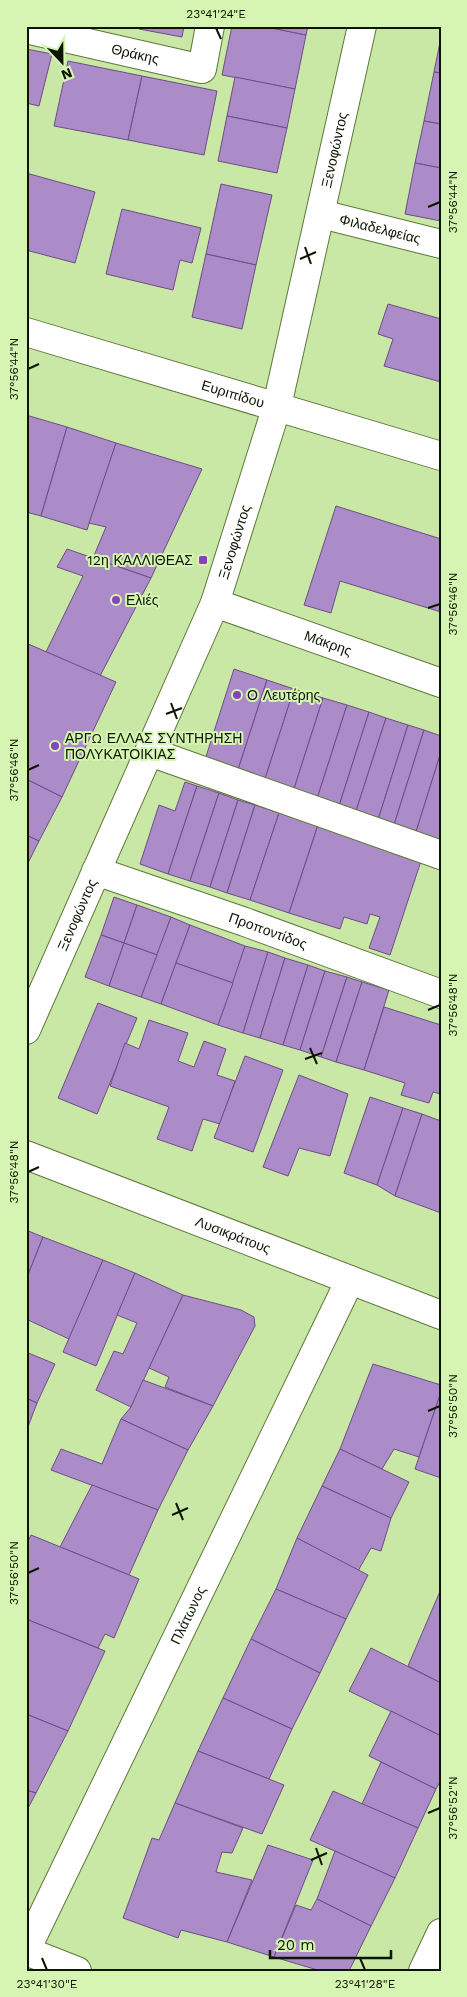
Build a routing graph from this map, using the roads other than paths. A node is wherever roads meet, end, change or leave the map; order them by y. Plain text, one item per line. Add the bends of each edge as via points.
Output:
1 (210, 26) edge
2 (362, 26) edge
3 (26, 29) edge
4 (321, 214) junction
5 (441, 244) edge
6 (26, 332) edge
7 (277, 406) junction
8 (441, 456) edge
9 (215, 603) junction
10 (441, 683) edge
11 (150, 752) junction
12 (441, 855) edge
13 (96, 871) junction
14 (441, 994) edge
15 (26, 1030) edge
16 (26, 1155) edge
17 (350, 1280) junction
18 (441, 1315) edge
19 (441, 1933) edge
20 (26, 1950) edge
21 (77, 1971) edge
22 (423, 1971) edge

1 - 3 street, Θράκης via 202,69
2 - 4 street, Ξενοφώντος
4 - 5 street, Φιλαδελφείας
4 - 7 street, Ξενοφώντος
6 - 7 street, Ευριπίδου
7 - 8 street, Ευριπίδου
7 - 9 street, Ξενοφώντος
9 - 10 street, Μάκρης
9 - 11 street, Ξενοφώντος
11 - 12 street
11 - 13 street, Ξενοφώντος
13 - 14 street, Προποντίδος
13 - 15 street, Ξενοφώντος
16 - 17 street, Λυσικράτους
17 - 18 street, Λυσικράτους
17 - 20 street, Πλάτωνος
19 - 22 street
20 - 21 street

